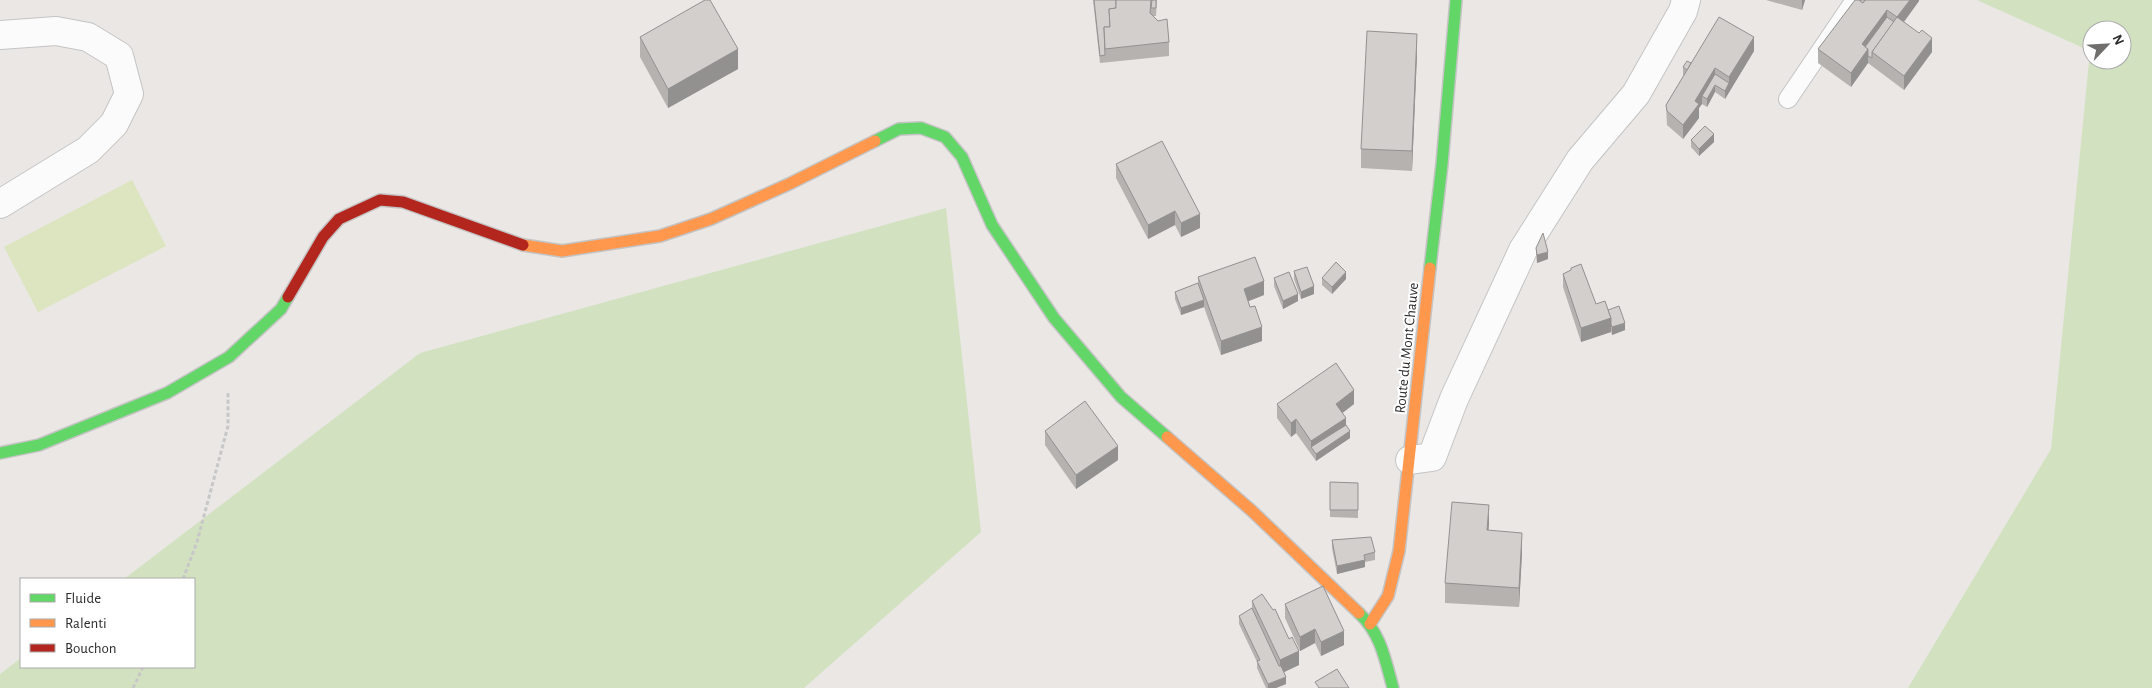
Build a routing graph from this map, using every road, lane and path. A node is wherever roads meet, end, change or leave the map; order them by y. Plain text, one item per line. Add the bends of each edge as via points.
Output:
1 (1456, 0) edge
2 (1686, 0) edge
3 (1855, 0) edge
4 (0, 35) edge
5 (1788, 98) dead end
6 (0, 204) edge
7 (229, 357) junction
8 (0, 453) edge
9 (1410, 460) junction
10 (183, 578) edge
11 (1370, 624) junction
12 (143, 668) edge
13 (133, 688) edge
14 (1393, 688) edge

1 - 9 street, Route du Mont Chauve
2 - 9 street via 1683,11 1636,94 1580,160 1523,250 1454,399 1432,457
3 - 5 lane
4 - 6 street via 56,31 88,37 119,56 129,94 114,124 88,150
7 - 8 street via 167,393 105,419 39,445
7 - 10 path via 228,426 197,542
7 - 11 street via 281,309 323,237 339,219 380,200 403,202 519,244 562,251 660,236 712,219 899,129 921,128 945,137 962,157 992,225 1054,318 1121,397 1252,511
9 - 11 street, Route du Mont Chauve via 1399,551 1388,596
11 - 14 street via 1383,650
12 - 13 path

